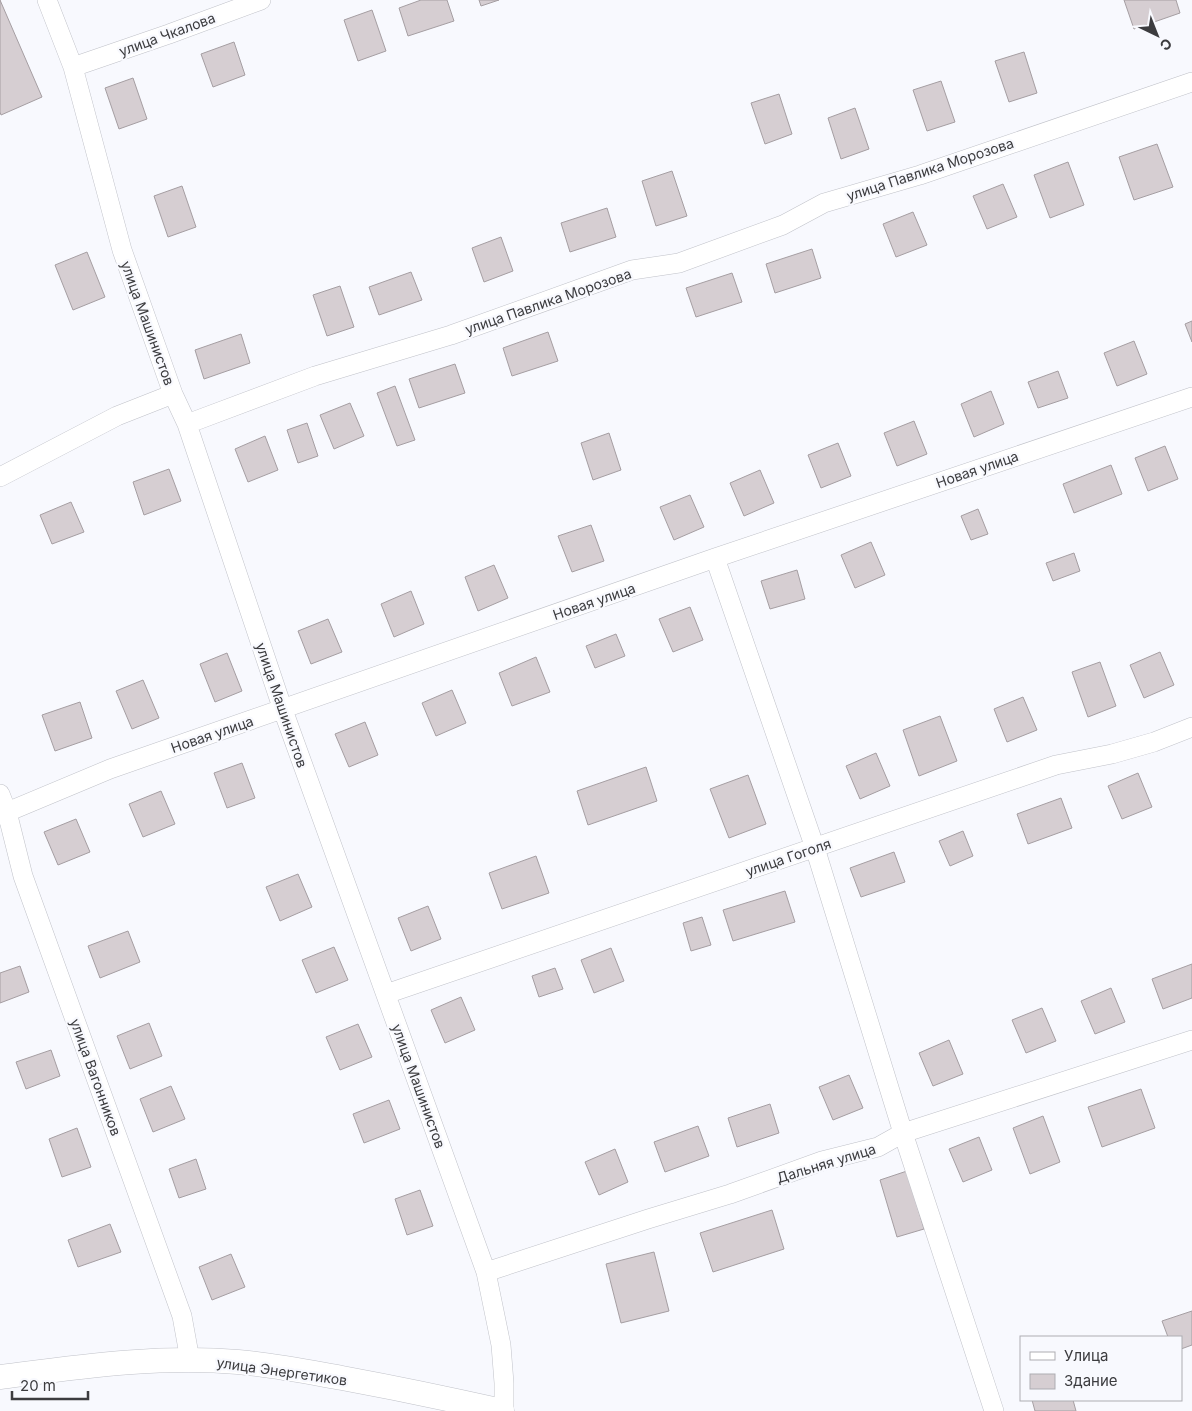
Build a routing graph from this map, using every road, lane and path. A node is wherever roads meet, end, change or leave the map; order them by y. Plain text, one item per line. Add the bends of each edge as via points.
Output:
1 (47, 0) edge
2 (261, 0) edge
3 (73, 67) junction
4 (1192, 82) edge
5 (173, 394) junction
6 (1192, 397) edge
7 (187, 424) junction
8 (0, 476) edge
9 (715, 558) junction
10 (283, 710) junction
11 (1192, 727) edge
12 (0, 794) edge
13 (3, 813) edge
14 (815, 848) junction
15 (386, 994) junction
16 (1192, 1040) edge
17 (903, 1133) junction
18 (486, 1272) junction
19 (190, 1360) junction
20 (0, 1377) edge
21 (503, 1411) edge
22 (994, 1411) edge

1 - 3 street, улица Машинистов
2 - 3 street, улица Чкалова
3 - 5 street, улица Машинистов via 122,250
4 - 7 street, улица Павлика Морозова via 920,175 824,203 783,225 679,263 632,270 451,335 315,376
5 - 7 street, улица Машинистов
5 - 8 street via 116,416
6 - 9 street, Новая улица
7 - 10 street, улица Машинистов
9 - 10 street, Новая улица
9 - 14 street
10 - 13 street, Новая улица via 110,770
10 - 15 street, улица Машинистов
11 - 14 street, улица Гоголя via 1112,754 1056,765
12 - 13 street, улица Вагонников
13 - 19 street, улица Вагонников via 182,1316
14 - 15 street, улица Гоголя
14 - 17 street
15 - 18 street, улица Машинистов
16 - 17 street, Дальняя улица
17 - 18 street, Дальняя улица via 878,1147 822,1161
17 - 22 street
18 - 21 street, улица Машинистов via 501,1345
19 - 20 street, улица Энергетиков via 98,1365
19 - 21 street, улица Энергетиков via 238,1362 302,1371

